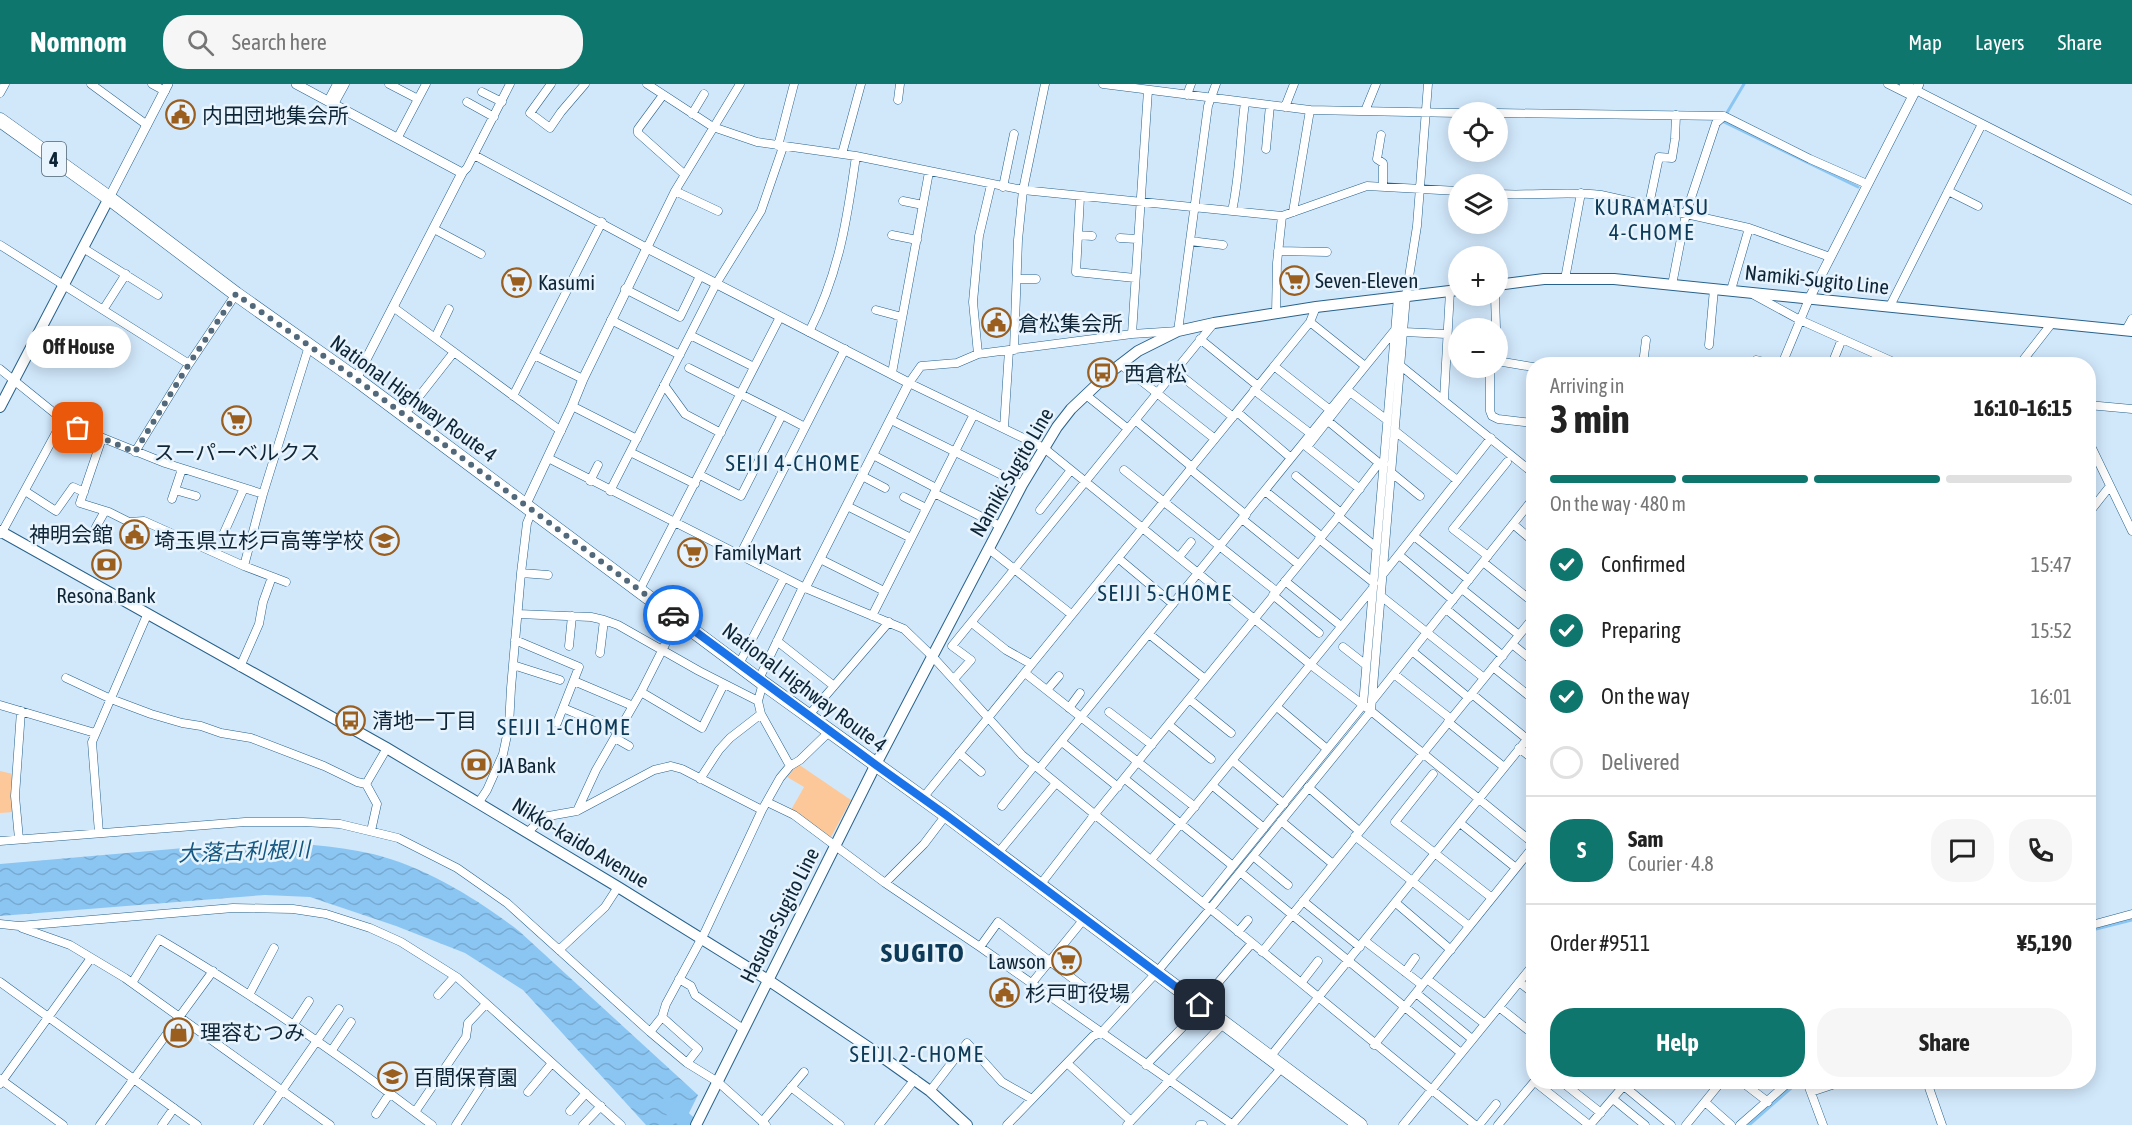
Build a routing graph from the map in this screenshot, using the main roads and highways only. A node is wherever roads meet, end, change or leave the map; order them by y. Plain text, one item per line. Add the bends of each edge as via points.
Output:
1 (0, 120) edge
2 (109, 198) junction
3 (1508, 284) edge
4 (1448, 292) edge
5 (2129, 331) edge
6 (0, 407) edge
7 (1, 533) edge
8 (876, 765) junction
9 (768, 980) junction
10 (696, 1125) edge
11 (967, 1125) edge
12 (1360, 1125) edge

1 - 2 highway, 4
2 - 6 main road
2 - 8 highway, National Highway Route 4 / 4
3 - 5 main road, Namiki-Sugito Line via 1544,279 1614,279
4 - 8 main road, Namiki-Sugito Line via 1214,323 1178,331 1120,364 1071,409 1044,448
7 - 9 main road, Nikko-kaido Avenue via 387,748
8 - 9 main road, Hasuda-Sugito Line
8 - 12 highway, National Highway Route 4 / 4
9 - 10 main road, Hasuda-Sugito Line
9 - 11 main road, Nikko-kaido Avenue via 915,1079

